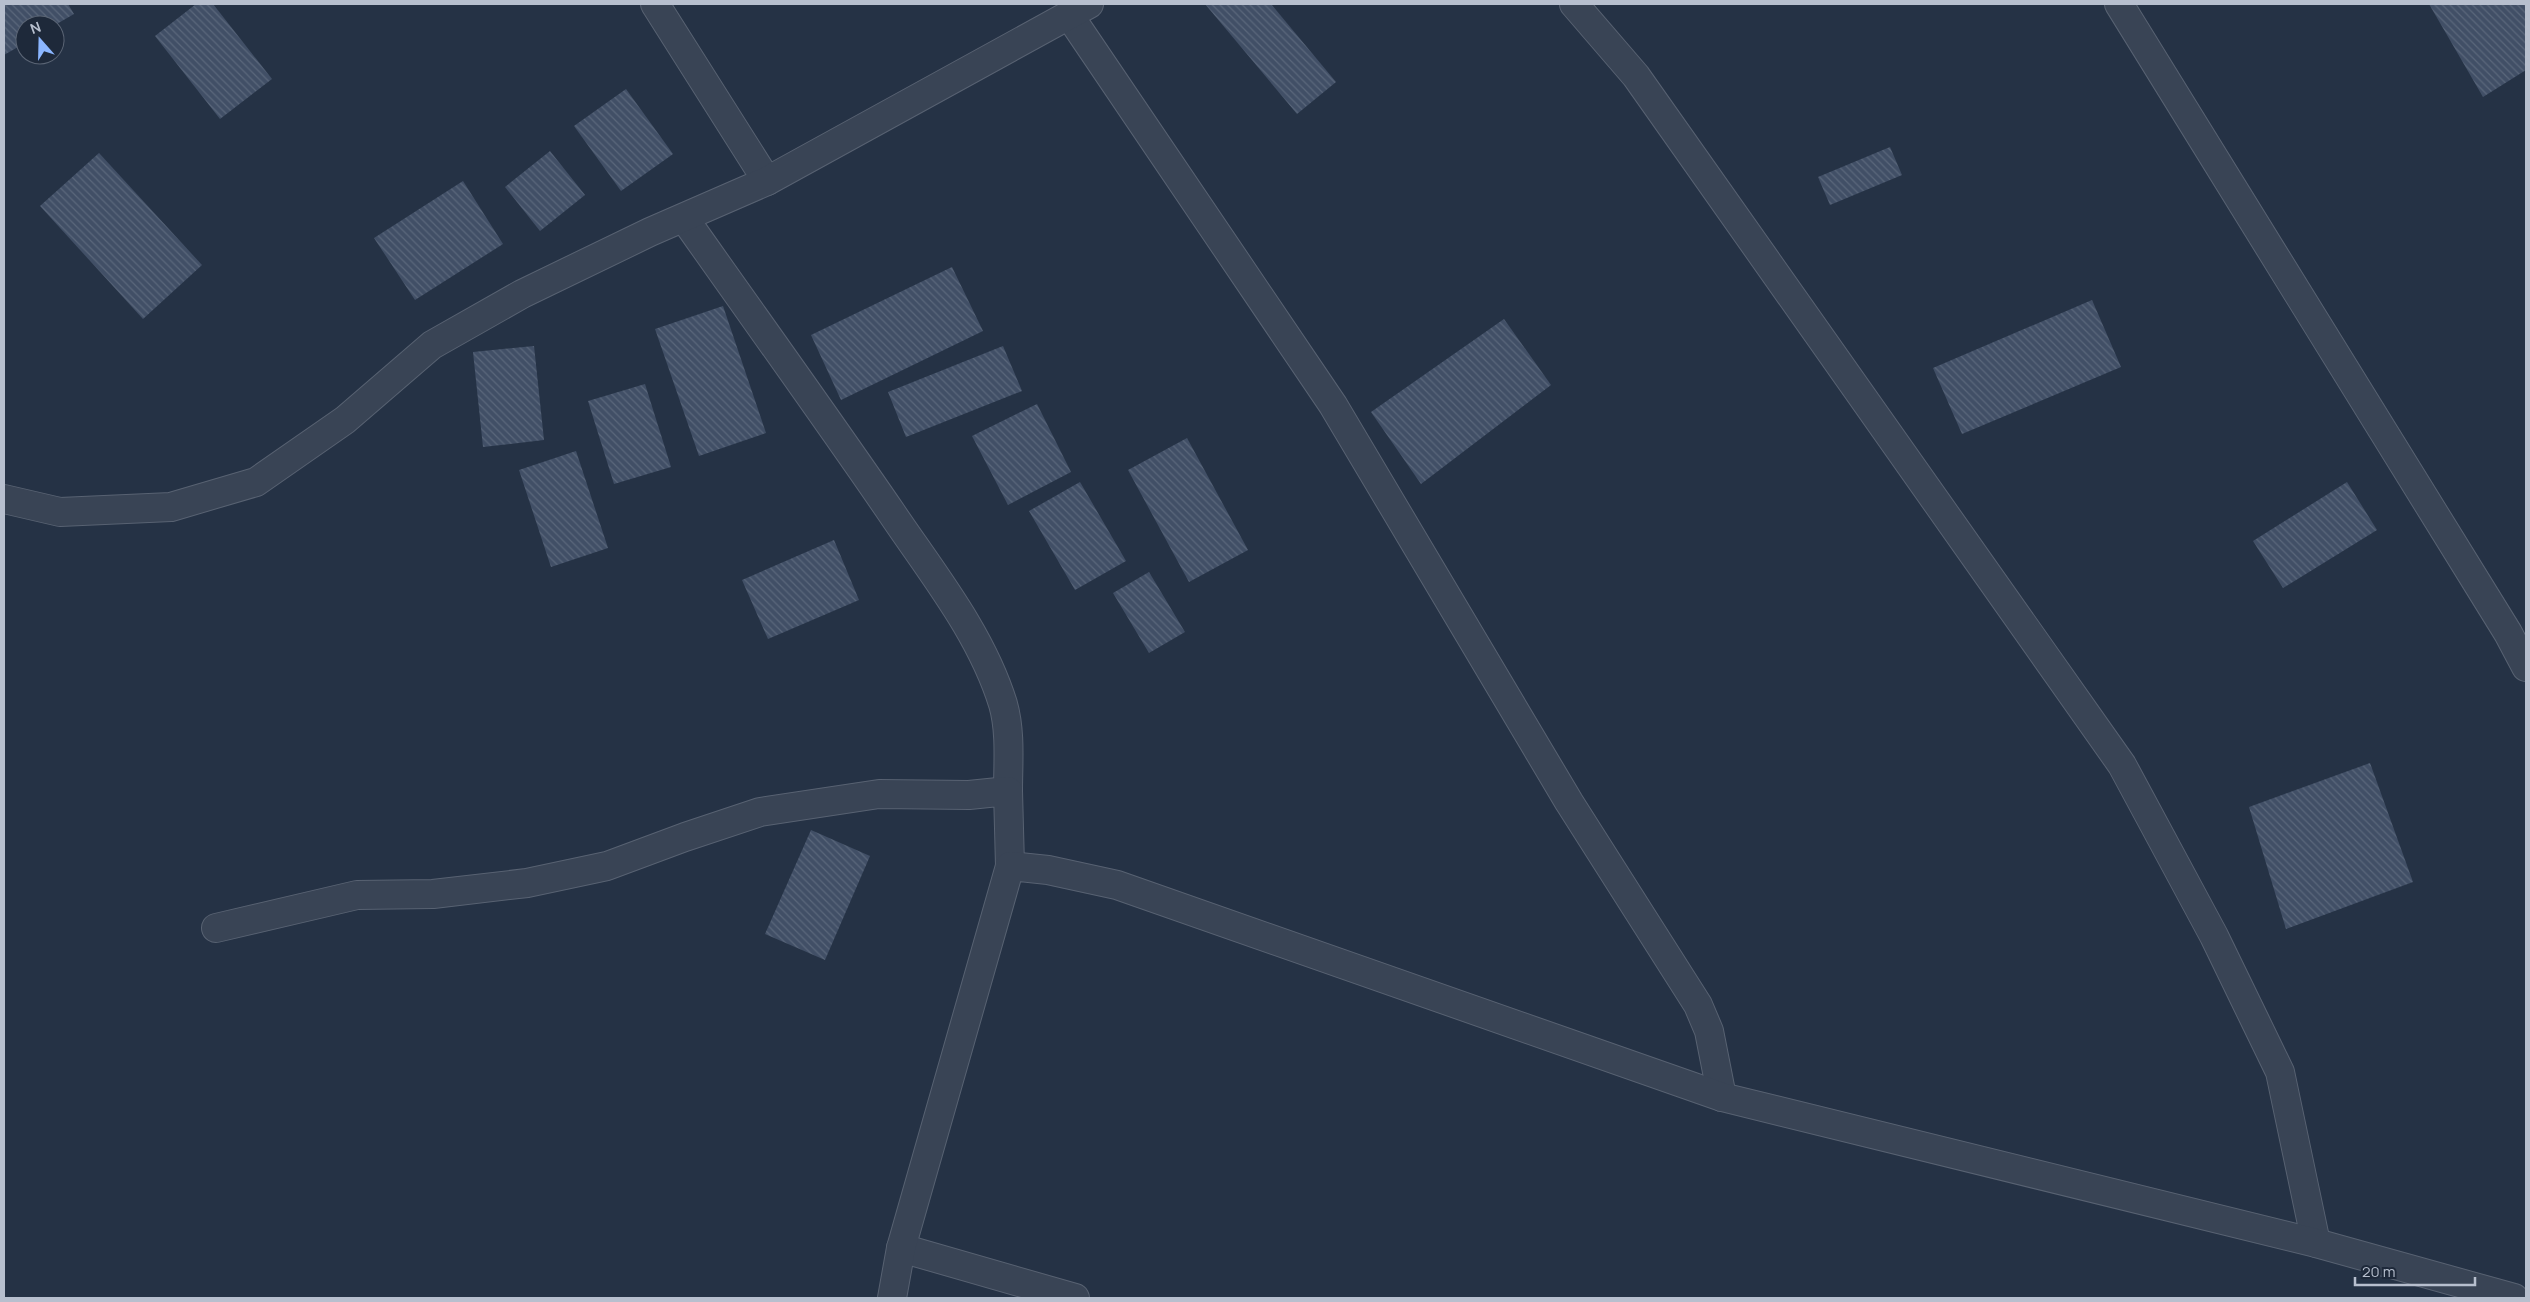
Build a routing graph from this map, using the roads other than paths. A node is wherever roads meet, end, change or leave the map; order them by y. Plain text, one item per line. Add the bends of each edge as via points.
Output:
1 (655, 4) edge
2 (1574, 4) edge
3 (2119, 4) edge
4 (1079, 9) edge
5 (767, 181) junction
6 (684, 218) junction
7 (4, 499) edge
8 (2517, 627) edge
9 (2526, 667) edge
10 (1008, 791) junction
11 (1010, 866) junction
12 (216, 928) dead end
13 (1722, 1097) junction
14 (2316, 1243) junction
15 (901, 1248) junction
16 (892, 1298) edge
17 (1075, 1298) edge
18 (2514, 1298) edge

1 - 5 street
2 - 14 street via 1636,76 2122,765 2214,936 2280,1072
3 - 8 street
4 - 5 street
4 - 13 street via 1333,405 1569,802 1693,997 1709,1031
5 - 6 street
6 - 7 street via 522,294 432,346 345,420 256,482 171,507 60,512
6 - 10 street via 830,424 985,655 1003,706 1008,736
8 - 9 street
10 - 11 street
10 - 12 street via 968,795 879,794 760,812 607,866 527,883 452,892 357,895
11 - 13 street via 1048,870 1117,885
11 - 15 street
13 - 14 street
14 - 18 street
15 - 16 street
15 - 17 street

